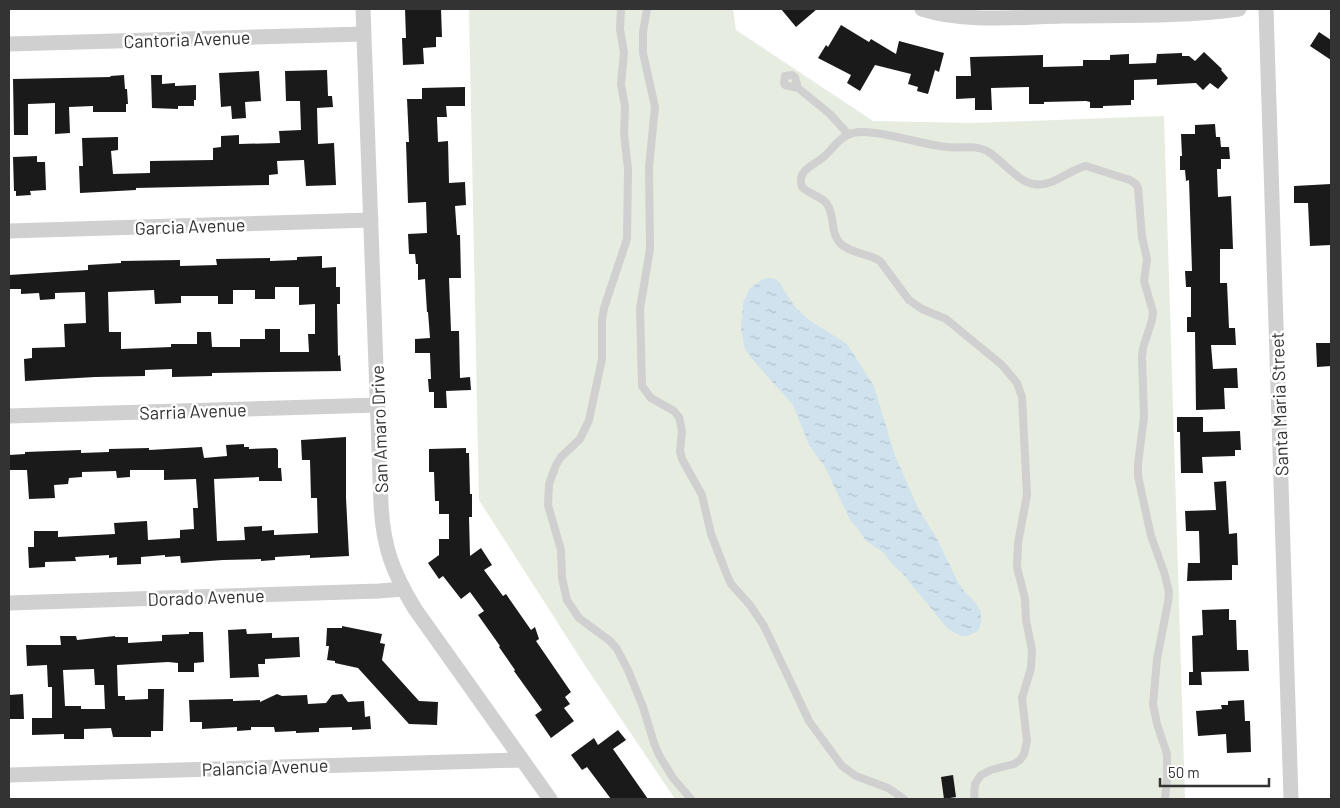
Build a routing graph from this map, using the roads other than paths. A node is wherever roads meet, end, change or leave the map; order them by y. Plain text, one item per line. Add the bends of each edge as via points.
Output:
1 (363, 9) edge
2 (621, 9) edge
3 (647, 9) edge
4 (922, 9) edge
5 (1239, 9) edge
6 (1266, 9) edge
7 (364, 34) junction
8 (9, 44) edge
9 (798, 88) dead end
10 (848, 134) junction
11 (371, 220) junction
12 (9, 231) edge
13 (378, 405) junction
14 (9, 416) edge
15 (403, 589) junction
16 (9, 603) edge
17 (521, 760) junction
18 (9, 775) edge
19 (550, 799) edge
20 (691, 799) edge
21 (904, 799) edge
22 (974, 799) edge
23 (1165, 799) edge
24 (1291, 799) edge

1 - 7 street, San Amaro Drive
2 - 20 lane via 624,53 620,84 625,107 628,170 627,239 604,308 602,358 590,414 580,439 556,465 549,484 548,505 561,550 567,600 579,618 617,648 643,707 659,755
3 - 21 lane via 643,53 654,118 649,167 650,249 640,309 642,386 650,398 679,416 682,459 702,495 711,534 727,575 764,626 809,721 842,766
4 - 5 street via 992,17 1182,14
6 - 24 street, Santa Maria Street
7 - 8 street, Cantoria Avenue
7 - 11 street, San Amaro Drive
9 - 10 lane via 830,114
10 - 22 lane via 803,172 800,176 802,187 828,205 834,234 842,244 880,261 909,300 946,319 1002,365 1017,383 1022,397 1027,495 1017,567 1032,650 1031,668 1022,698 1027,741 1020,760 981,775 975,784
10 - 23 lane via 863,132 946,147 979,148 1033,184 1056,180 1086,166 1130,180 1138,188 1147,259 1144,281 1153,312 1142,357 1145,403 1138,476 1146,517 1169,592 1153,704 1167,754
11 - 12 street, Garcia Avenue
11 - 13 street, San Amaro Drive
13 - 14 street, Sarria Avenue
13 - 15 street, San Amaro Drive via 384,530 390,561
15 - 16 street, Dorado Avenue
15 - 17 street, San Amaro Drive
17 - 18 street, Palancia Avenue
17 - 19 street, San Amaro Drive

